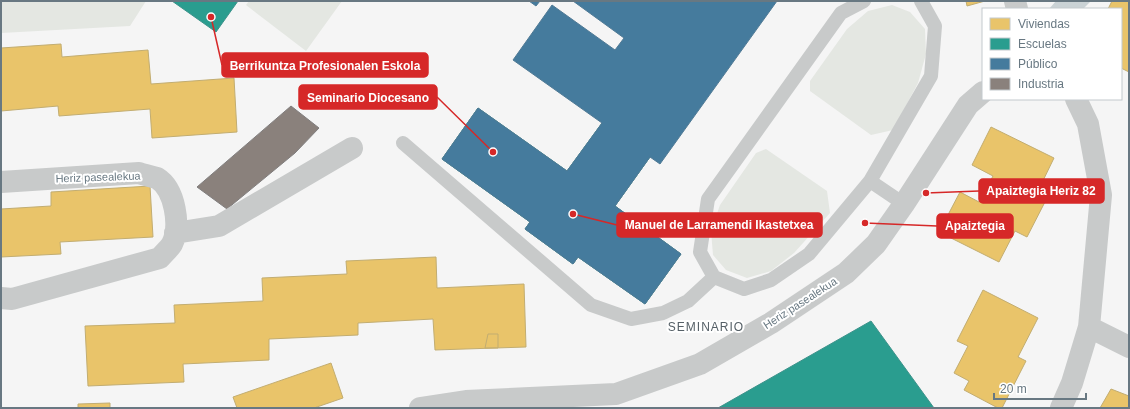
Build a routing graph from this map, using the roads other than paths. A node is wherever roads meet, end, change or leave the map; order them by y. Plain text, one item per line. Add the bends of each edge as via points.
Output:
1 (864, 1) edge
2 (921, 1) edge
3 (982, 93) edge
4 (1076, 100) edge
5 (403, 143) dead end
6 (352, 148) dead end
7 (870, 181) junction
8 (1, 182) edge
9 (904, 204) junction
10 (175, 234) junction
11 (714, 277) junction
12 (1, 298) edge
13 (1089, 327) junction
14 (1129, 347) edge
15 (420, 408) edge
16 (1061, 408) edge

1 - 11 lane via 841,13 708,199 700,252
2 - 7 lane via 936,26 930,76
3 - 9 street, Heriz pasealekua via 968,105
4 - 13 street via 1088,124 1101,195
5 - 11 lane via 591,305 631,319 663,313 688,301
6 - 10 street via 220,226
7 - 9 lane
7 - 11 lane via 808,254 771,280 744,288
8 - 10 street, Heriz pasealekua via 139,173 157,179 170,192 175,208
9 - 15 street, Heriz pasealekua via 876,244 846,273 771,323 700,364 616,394 466,401
10 - 12 street, Heriz pasealekua via 172,244 160,258 12,298
13 - 14 street
13 - 16 street via 1072,383

